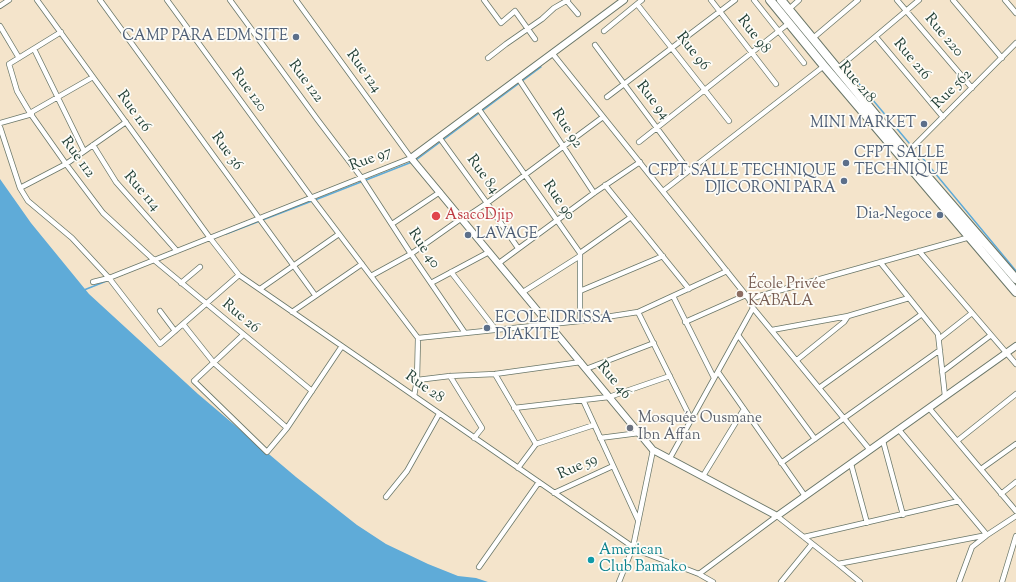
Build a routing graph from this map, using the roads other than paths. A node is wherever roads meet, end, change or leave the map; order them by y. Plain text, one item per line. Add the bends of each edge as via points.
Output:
1 (9, 0) edge
2 (37, 0) edge
3 (100, 0) edge
4 (167, 0) edge
5 (230, 0) edge
6 (296, 0) edge
7 (484, 0) edge
8 (567, 0) edge
9 (624, 0) edge
10 (711, 0) edge
11 (735, 0) edge
12 (754, 0) edge
13 (770, 0) edge
14 (780, 0) edge
15 (799, 0) edge
16 (858, 0) edge
17 (897, 0) edge
18 (919, 0) edge
19 (953, 0) edge
20 (1005, 0) edge
21 (640, 2) edge
22 (0, 6) edge
23 (788, 10) junction
24 (720, 11) junction
25 (906, 11) junction
26 (1016, 13) edge
27 (578, 14) dead end
28 (789, 23) junction
29 (0, 26) edge
30 (528, 28) junction
31 (604, 31) dead end
32 (779, 31) junction
33 (61, 32) junction
34 (876, 37) junction
35 (535, 39) dead end
36 (812, 39) junction
37 (1016, 43) edge
38 (595, 45) dead end
39 (672, 47) junction
40 (34, 49) junction
41 (752, 52) junction
42 (552, 53) junction
43 (19, 58) junction
44 (488, 58) dead end
45 (1002, 58) junction
46 (804, 63) dead end
47 (824, 66) junction
48 (837, 69) junction
49 (93, 77) junction
50 (521, 81) junction
51 (776, 84) dead end
52 (624, 85) junction
53 (972, 88) junction
54 (705, 89) junction
55 (58, 97) junction
56 (607, 98) dead end
57 (481, 111) junction
58 (31, 113) junction
59 (604, 117) junction
60 (943, 117) junction
61 (729, 121) dead end
62 (126, 122) junction
63 (0, 123) edge
64 (0, 127) edge
65 (658, 127) junction
66 (439, 137) junction
67 (639, 142) dead end
68 (93, 145) junction
69 (564, 146) junction
70 (84, 151) junction
71 (904, 155) junction
72 (411, 158) junction
73 (640, 162) junction
74 (66, 164) junction
75 (690, 171) junction
76 (526, 175) junction
77 (361, 177) junction
78 (605, 185) junction
79 (20, 188) junction
80 (663, 191) junction
81 (440, 192) junction
82 (594, 193) junction
83 (311, 197) junction
84 (487, 203) junction
85 (631, 217) junction
86 (259, 218) junction
87 (462, 218) junction
88 (557, 220) junction
89 (392, 224) junction
90 (339, 234) junction
91 (970, 237) junction
92 (210, 238) junction
93 (518, 248) junction
94 (177, 251) junction
95 (919, 251) junction
96 (489, 252) junction
97 (411, 254) junction
98 (580, 255) junction
99 (663, 256) junction
100 (154, 260) junction
101 (880, 262) junction
102 (498, 263) junction
103 (362, 264) junction
104 (293, 265) junction
105 (200, 267) dead end
106 (727, 271) junction
107 (451, 272) junction
108 (239, 275) junction
109 (371, 276) junction
110 (109, 278) junction
111 (1016, 279) edge
112 (93, 282) dead end
113 (431, 283) junction
114 (181, 284) junction
115 (260, 289) junction
116 (689, 289) junction
117 (580, 291) junction
118 (523, 292) junction
119 (1016, 292) edge
120 (315, 295) junction
121 (673, 296) junction
122 (747, 297) junction
123 (909, 298) junction
124 (206, 304) junction
125 (753, 308) junction
126 (160, 312) dead end
127 (292, 312) junction
128 (638, 312) junction
129 (972, 313) junction
130 (922, 314) junction
131 (848, 316) junction
132 (580, 321) junction
133 (684, 322) junction
134 (183, 324) junction
135 (550, 324) junction
136 (175, 330) junction
137 (496, 330) junction
138 (772, 330) junction
139 (465, 333) junction
140 (738, 335) junction
141 (991, 335) junction
142 (243, 336) junction
143 (418, 338) junction
144 (938, 339) junction
145 (654, 344) junction
146 (342, 346) junction
147 (1016, 346) edge
148 (940, 350) junction
149 (1007, 353) junction
150 (796, 360) junction
151 (581, 362) junction
152 (214, 363) junction
153 (1016, 364) edge
154 (586, 369) junction
155 (718, 372) junction
156 (942, 372) junction
157 (495, 374) junction
158 (450, 376) junction
159 (670, 376) junction
160 (714, 378) junction
161 (417, 380) junction
162 (819, 388) junction
163 (312, 391) junction
164 (1016, 394) edge
165 (414, 396) junction
166 (945, 396) junction
167 (609, 397) junction
168 (583, 400) junction
169 (514, 408) junction
170 (929, 408) junction
171 (744, 409) junction
172 (440, 414) junction
173 (844, 418) junction
174 (691, 419) junction
175 (594, 425) junction
176 (287, 428) junction
177 (899, 430) junction
178 (639, 433) junction
179 (474, 438) junction
180 (600, 438) junction
181 (814, 439) junction
182 (883, 441) junction
183 (957, 441) junction
184 (536, 444) junction
185 (1016, 444) edge
186 (653, 450) junction
187 (870, 450) junction
188 (670, 458) junction
189 (781, 463) junction
190 (851, 464) junction
191 (613, 466) junction
192 (518, 468) junction
193 (981, 469) junction
194 (703, 476) junction
195 (539, 482) junction
196 (1016, 482) edge
197 (554, 493) junction
198 (1001, 494) junction
199 (805, 496) junction
200 (386, 497) dead end
201 (958, 501) junction
202 (1016, 511) edge
203 (903, 515) junction
204 (777, 516) junction
205 (1016, 516) edge
206 (638, 520) junction
207 (867, 523) junction
208 (987, 535) junction
209 (1016, 536) edge
210 (804, 537) junction
211 (812, 544) junction
212 (633, 548) junction
213 (642, 552) dead end
214 (838, 564) junction
215 (479, 567) dead end
216 (700, 574) junction
217 (619, 582) edge
218 (713, 582) edge
219 (781, 582) edge
220 (860, 582) edge
221 (957, 582) edge
222 (1002, 582) edge

1 - 22 street
2 - 33 street, Rue 116
3 - 86 street, Rue 36
4 - 83 street, Rue 120
5 - 77 street, Rue 122
6 - 72 street, Rue 124
7 - 30 street via 501,23 515,11
8 - 27 street
8 - 30 street
9 - 42 street, Rue 97
10 - 24 street, Rue 98
11 - 24 street
12 - 32 street
13 - 28 highway, Rue 218
14 - 23 highway, Rue 218
15 - 23 street
16 - 36 street
17 - 25 street, Rue 220
18 - 25 street
19 - 45 street
20 - 26 street
21 - 31 street
21 - 39 street, Rue 96
23 - 36 highway, Rue 218
24 - 39 street
24 - 41 street, Rue 98
25 - 34 street
25 - 53 street, Rue 220
28 - 32 street
28 - 47 highway, Rue 218
29 - 43 street
30 - 35 street
30 - 44 street
32 - 41 street
32 - 46 street
33 - 40 street
33 - 49 street, Rue 116
34 - 48 street
34 - 60 street, Rue 216
36 - 48 highway, Rue 218
37 - 45 street, Rue 562
38 - 52 street, Rue 94
39 - 52 street
39 - 54 street, Rue 96
40 - 43 street
40 - 55 street
41 - 51 street, Rue 98
41 - 54 street
42 - 50 street, Rue 97
42 - 59 street
43 - 58 street, Rue 112 via 9,64 17,91
45 - 53 street, Rue 562
47 - 71 highway, Rue 218
47 - 75 street
48 - 71 highway, Rue 218
49 - 55 street
49 - 62 street, Rue 116
50 - 57 street, Rue 97
50 - 69 street, Rue 92
52 - 56 street
52 - 65 street, Rue 94
53 - 60 street, Rue 562
54 - 61 street, Rue 96
54 - 65 street
55 - 58 street
55 - 70 street
57 - 66 street, Rue 97
57 - 76 street, Rue 90
58 - 63 street
58 - 74 street, Rue 112
59 - 69 street
59 - 73 street
60 - 71 street, Rue 562
62 - 68 street
62 - 92 street, Rue 116
64 - 79 street
65 - 67 street
65 - 75 street, Rue 94
66 - 72 street, Rue 97
66 - 84 street, Rue 84
68 - 70 street
68 - 94 street, Rue 114 via 116,182
69 - 76 street
69 - 82 street, Rue 92
70 - 74 street
71 - 91 highway, Rue 218
71 - 111 highway, Rue 218
72 - 77 street, Rue 97
72 - 81 street, Rue 46
73 - 78 street
73 - 80 street
74 - 79 street
74 - 100 street, Rue 112 via 103,213
75 - 80 street
76 - 84 street
76 - 88 street, Rue 90
77 - 83 street, Rue 97
77 - 89 street, Rue 40
78 - 82 street
78 - 85 street
79 - 110 street via 28,201 72,238
80 - 106 street
81 - 87 street, Rue 46
81 - 89 street
82 - 88 street
83 - 86 street, Rue 97
83 - 90 street, Rue 120
84 - 87 street
84 - 93 street, Rue 84
85 - 98 street
85 - 99 street
86 - 92 street, Rue 97
86 - 104 street, Rue 36
87 - 96 street, Rue 46
87 - 97 street
88 - 93 street
88 - 98 street, Rue 90
89 - 97 street, Rue 40
90 - 103 street, Rue 120
90 - 104 street
91 - 95 street
91 - 119 highway, Rue 218
92 - 94 street, Rue 97
92 - 108 street, Rue 28
93 - 102 street
94 - 100 street, Rue 97
95 - 101 street
95 - 129 street
96 - 102 street, Rue 46
96 - 107 street
97 - 109 street
97 - 113 street, Rue 40
98 - 117 street
98 - 118 street
99 - 116 street
99 - 117 street
100 - 110 street, Rue 97
100 - 114 street, Rue 26
101 - 122 street
101 - 123 street
102 - 118 street, Rue 46
103 - 109 street, Rue 120
103 - 120 street
104 - 115 street
104 - 120 street, Rue 36
105 - 114 street
106 - 116 street
106 - 122 street
107 - 113 street
107 - 137 street
108 - 115 street, Rue 28
108 - 124 street
109 - 143 street, Rue 120
110 - 112 street, Rue 97
110 - 136 street via 160,344
113 - 139 street, Rue 40
114 - 124 street, Rue 26
115 - 127 street, Rue 28
116 - 121 street
117 - 132 street
118 - 135 street, Rue 46
120 - 127 street
121 - 128 street
121 - 133 street
122 - 125 street
122 - 133 street
123 - 130 street
123 - 131 street
124 - 134 street
124 - 142 street, Rue 26
125 - 138 street
125 - 140 street
126 - 136 street
127 - 146 street, Rue 28
128 - 132 street
128 - 145 street
129 - 141 street
129 - 144 street
130 - 144 street via 938,334
130 - 162 street
131 - 138 street
131 - 150 street
132 - 135 street
133 - 160 street
134 - 136 street
134 - 152 street
135 - 137 street
135 - 151 street, Rue 46
137 - 139 street
138 - 150 street
139 - 143 street
140 - 155 street
140 - 181 street
141 - 149 street
141 - 156 street
142 - 152 street
142 - 163 street, Rue 26
143 - 161 street
144 - 148 street
145 - 154 street
145 - 159 street
146 - 163 street
146 - 165 street, Rue 28
147 - 149 street
148 - 156 street
148 - 173 street
149 - 153 street
149 - 166 street
150 - 162 street
151 - 154 street, Rue 46
151 - 157 street
152 - 176 street
152 - 176 street via 194,381 267,452
154 - 167 street, Rue 46
155 - 160 street
155 - 171 street
156 - 166 street
157 - 158 street
157 - 169 street
158 - 161 street
158 - 179 street via 482,428
159 - 167 street
159 - 174 street
160 - 174 street
161 - 165 street
162 - 173 street
163 - 176 street
164 - 183 street
165 - 172 street, Rue 28
166 - 170 street
167 - 168 street
167 - 178 street, Rue 46
168 - 169 street
168 - 175 street
169 - 184 street
170 - 177 street
170 - 183 street
171 - 189 street
171 - 194 street
172 - 179 street, Rue 28
172 - 200 street via 407,471
173 - 181 street
173 - 187 street
174 - 188 street
175 - 180 street
175 - 184 street
177 - 182 street
177 - 201 street
178 - 180 street
178 - 186 street, Rue 46
179 - 192 street, Rue 28
180 - 191 street
181 - 189 street
182 - 187 street
182 - 203 street
183 - 193 street
184 - 192 street
185 - 193 street
186 - 188 street, Rue 46
186 - 206 street
187 - 190 street
188 - 194 street, Rue 46
189 - 199 street
190 - 199 street
190 - 207 street
191 - 197 street, Rue 59
191 - 206 street
192 - 195 street, Rue 28
193 - 198 street
194 - 204 street, Rue 46
195 - 197 street, Rue 28
195 - 215 street
196 - 198 street
197 - 212 street, Rue 28
198 - 202 street
199 - 204 street
201 - 203 street
201 - 208 street
203 - 207 street
204 - 210 street, Rue 46
204 - 216 street
205 - 208 street
206 - 212 street
207 - 210 street
208 - 214 street
208 - 221 street via 972,547
209 - 222 street
210 - 211 street, Rue 46
211 - 214 street, Rue 46
211 - 219 street
212 - 217 street
213 - 216 street
214 - 220 street, Rue 46
216 - 218 street

